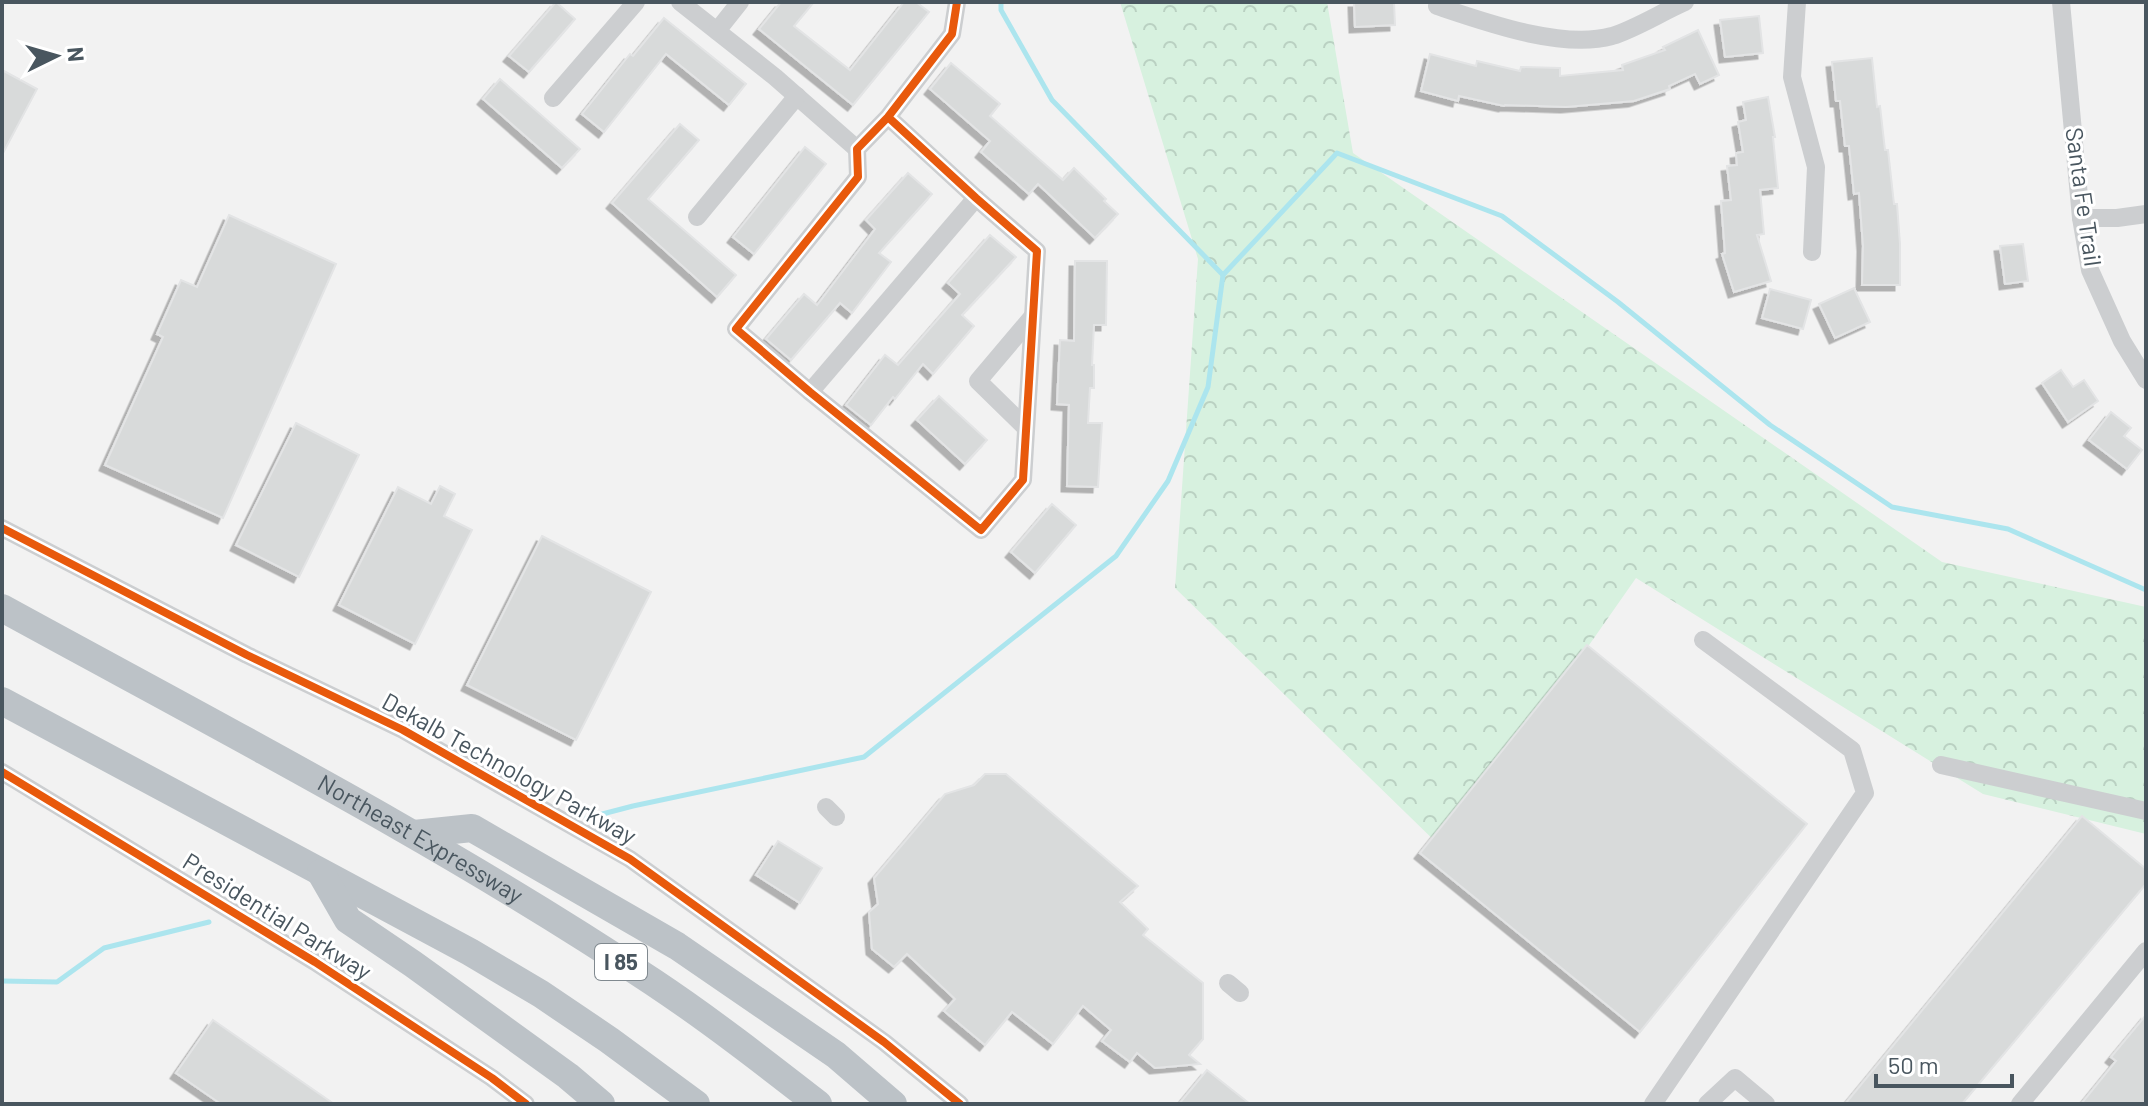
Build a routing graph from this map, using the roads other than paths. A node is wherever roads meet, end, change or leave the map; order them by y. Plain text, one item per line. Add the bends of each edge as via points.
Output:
1 (636, 2) edge
2 (680, 2) edge
3 (740, 2) edge
4 (957, 2) edge
5 (1685, 2) edge
6 (1797, 2) edge
7 (2061, 2) edge
8 (1437, 6) dead end
9 (717, 31) junction
10 (797, 96) junction
11 (553, 98) dead end
12 (888, 117) junction
13 (857, 149) junction
14 (976, 198) junction
15 (2146, 214) edge
16 (697, 217) dead end
17 (2081, 218) junction
18 (1812, 252) dead end
19 (1033, 316) junction
20 (2146, 380) edge
21 (810, 392) junction
22 (1026, 428) junction
23 (2, 528) edge
24 (2, 608) edge
25 (1703, 640) dead end
26 (2, 701) edge
27 (1941, 765) dead end
28 (2, 772) edge
29 (2146, 811) edge
30 (414, 834) junction
31 (321, 873) junction
32 (2146, 951) edge
33 (526, 1104) edge
34 (601, 1104) edge
35 (696, 1104) edge
36 (818, 1104) edge
37 (893, 1104) edge
38 (960, 1104) edge
39 (1653, 1104) edge
40 (1707, 1104) edge
41 (1766, 1104) edge
42 (2020, 1104) edge

1 - 11 street
2 - 9 street
3 - 9 street
4 - 12 street via 952,34
5 - 8 street via 1613,36 1580,41
6 - 18 street via 1792,77 1816,167
7 - 17 street, Santa Fe Trail
9 - 10 street
10 - 13 street
10 - 16 street
12 - 13 street
12 - 14 street
13 - 21 street via 858,177 736,329
14 - 19 street via 1037,251
14 - 21 street
15 - 17 street
17 - 20 street, Santa Fe Trail via 2090,270
19 - 22 street
19 - 22 street via 978,381
21 - 22 street via 981,530 1023,480
23 - 38 street, Dekalb Technology Parkway via 403,730 630,859 884,1042
24 - 30 highway, Northeast Expressway / I 85
25 - 39 street via 1852,750 1865,793
26 - 31 highway
27 - 29 street
28 - 33 street, Presidential Parkway via 315,962
30 - 36 highway, Northeast Expressway / I 85 via 653,982
30 - 37 highway via 472,828 677,946 836,1055
31 - 34 highway via 348,920
31 - 35 highway via 541,994
32 - 42 street
40 - 41 street via 1735,1078

